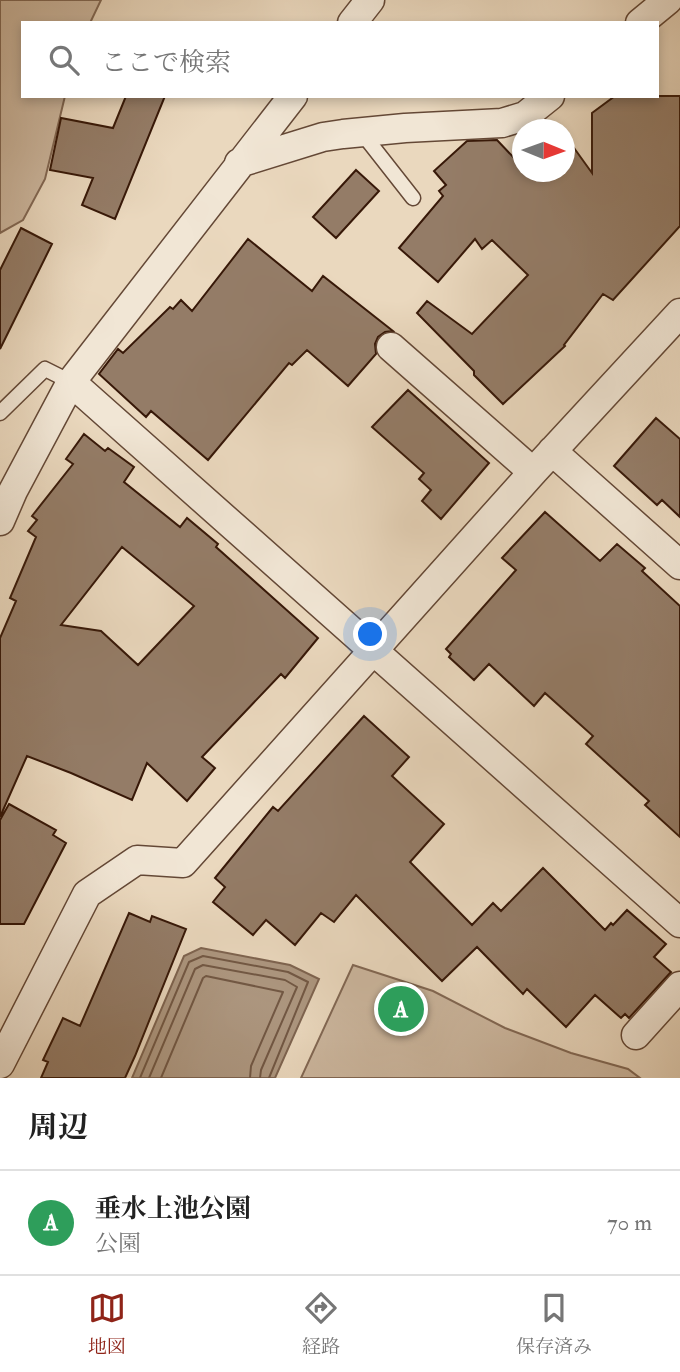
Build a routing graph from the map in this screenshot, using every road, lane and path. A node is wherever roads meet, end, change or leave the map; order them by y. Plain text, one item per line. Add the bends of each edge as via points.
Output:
1 (370, 0) edge
2 (668, 0) edge
3 (354, 21) edge
4 (642, 21) edge
5 (291, 98) edge
6 (548, 98) edge
7 (362, 132) junction
8 (239, 163) junction
9 (413, 198) dead end
10 (680, 313) edge
11 (391, 347) dead end
12 (71, 382) junction
13 (0, 413) edge
14 (552, 451) junction
15 (533, 471) junction
16 (0, 521) edge
17 (680, 565) edge
18 (372, 651) junction
19 (680, 923) edge
20 (680, 986) edge
21 (636, 1035) dead end
22 (0, 1064) edge

1 - 3 street
2 - 4 street
5 - 8 street
6 - 7 street via 525,116 502,124
7 - 8 street via 323,137
7 - 9 lane
8 - 12 street
10 - 14 street
11 - 15 street
12 - 13 lane via 46,369
12 - 16 street
12 - 18 street
14 - 15 street
14 - 17 street
15 - 18 street
18 - 19 street
18 - 22 street via 183,863 137,860 87,894
20 - 21 street

